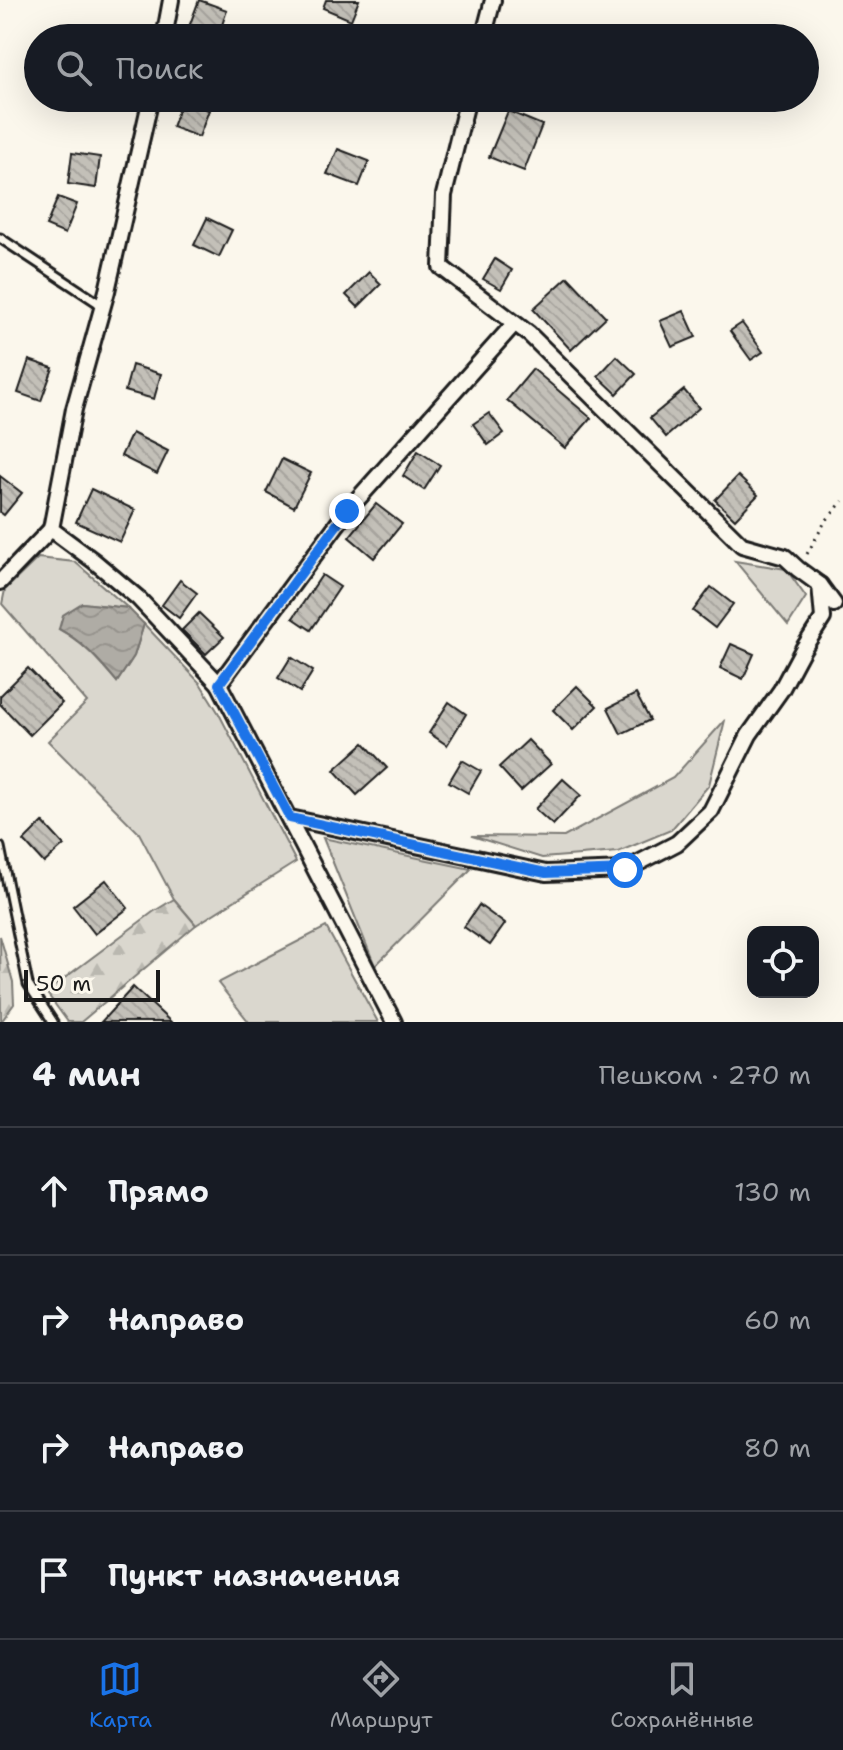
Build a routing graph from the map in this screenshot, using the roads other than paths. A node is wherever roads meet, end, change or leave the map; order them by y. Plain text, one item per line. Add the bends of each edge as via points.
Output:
1 (171, 0) edge
2 (493, 0) edge
3 (167, 24) edge
4 (487, 24) edge
5 (148, 112) edge
6 (465, 112) edge
7 (0, 238) edge
8 (103, 306) junction
9 (514, 324) junction
10 (51, 529) junction
11 (0, 582) edge
12 (820, 585) junction
13 (834, 604) dead end
14 (219, 684) junction
15 (290, 818) junction
16 (0, 847) edge
17 (53, 1022) edge
18 (394, 1022) edge

1 - 3 street
2 - 4 street
5 - 8 street
6 - 9 street via 444,195 441,267
7 - 8 lane
8 - 10 street via 74,409
9 - 12 street via 742,545 785,557
9 - 14 street via 347,511
10 - 11 street
10 - 14 street via 138,598
12 - 13 street
12 - 15 street via 823,618 749,735 711,811 677,843 625,870 546,873
14 - 15 street
15 - 18 street
16 - 17 lane via 28,984

